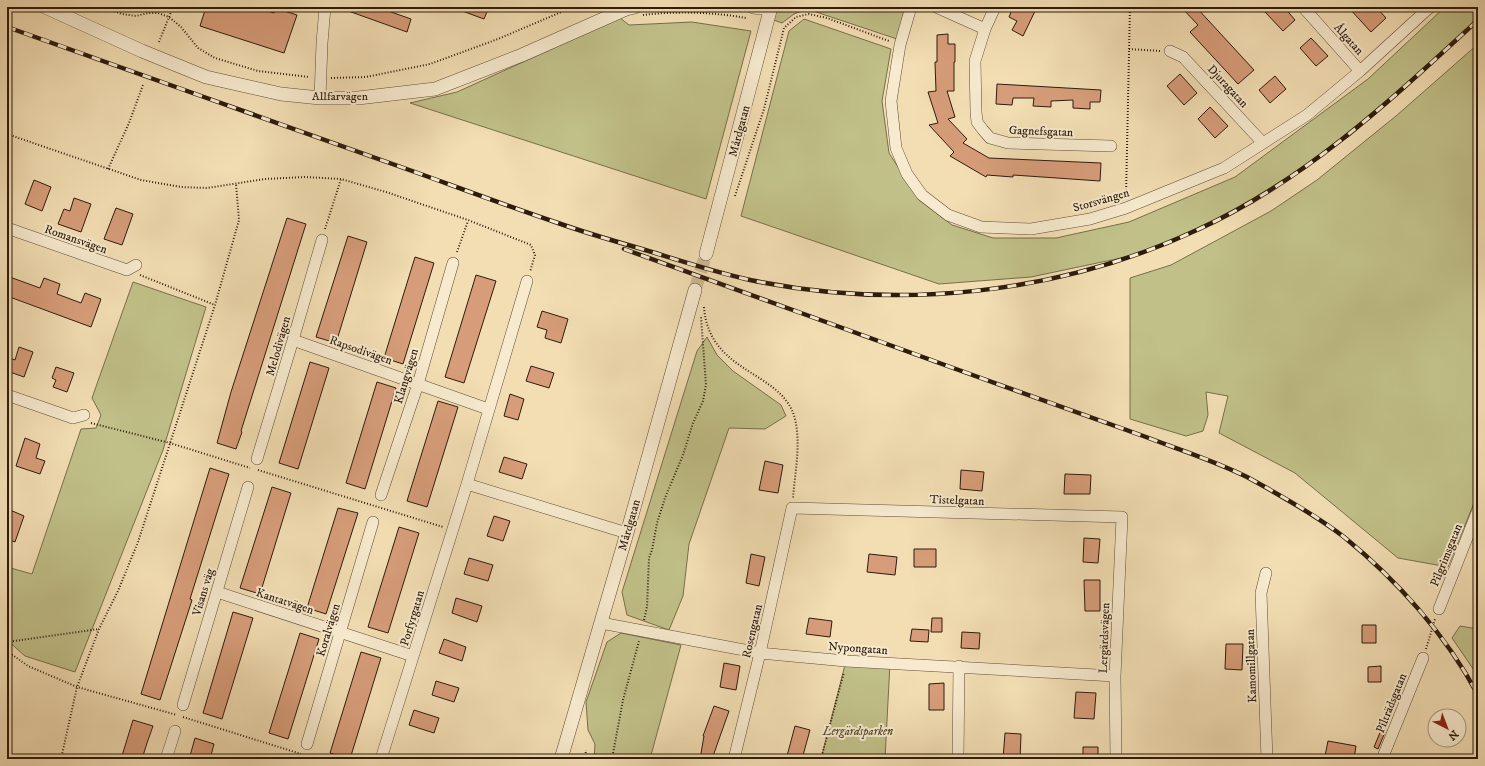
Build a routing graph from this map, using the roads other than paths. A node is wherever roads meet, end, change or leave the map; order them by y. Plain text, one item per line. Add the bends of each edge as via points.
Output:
1 (45, 7) edge
2 (325, 7) edge
3 (753, 7) edge
4 (911, 7) edge
5 (936, 7) edge
6 (995, 7) edge
7 (1303, 7) edge
8 (1430, 7) edge
9 (631, 8) edge
10 (770, 13) edge
11 (985, 28) junction
12 (1170, 51) road end
13 (1360, 71) junction
14 (320, 98) junction
15 (1262, 142) junction
16 (1111, 146) dead end
17 (7, 228) edge
18 (322, 240) road end
19 (706, 254) tunnel mouth
20 (453, 263) road end
21 (131, 267) road end
22 (527, 281) road end
23 (695, 290) tunnel mouth
24 (293, 340) junction
25 (418, 384) junction
26 (7, 395) edge
27 (488, 409) junction
28 (79, 416) road end
29 (257, 459) dead end
30 (467, 484) junction
31 (248, 487) dead end
32 (381, 495) road end
33 (792, 508) joint
34 (1478, 510) edge
35 (1122, 517) joint
36 (373, 522) road end
37 (627, 533) junction
38 (1266, 573) dead end
39 (217, 592) junction
40 (1439, 609) road end
41 (601, 623) junction
42 (341, 633) junction
43 (760, 653) junction
44 (413, 656) junction
45 (1423, 658) road end
46 (959, 666) junction
47 (1115, 676) junction
48 (182, 705) road end
49 (175, 731) dead end
50 (307, 744) dead end
51 (166, 759) edge
52 (381, 759) edge
53 (561, 759) edge
54 (734, 759) edge
55 (958, 759) edge
56 (1116, 759) edge
57 (1267, 759) edge
58 (1382, 759) edge

1 - 14 street, Allfarvägen via 206,77 281,94
2 - 14 street
3 - 10 street
4 - 15 street, Storsvängen via 900,45 891,101 896,148 907,174 922,195 948,215 981,227 1031,228 1090,219 1126,208 1224,168
5 - 11 street
6 - 11 street, Gagnefsgatan
7 - 13 street, Ålgatan
8 - 13 street, Storsvängen
9 - 14 street, Allfarvägen via 435,89 358,98
10 - 19 street, Mårdgatan
11 - 16 street, Gagnefsgatan via 975,61 976,112 978,122 990,138 1008,143
12 - 15 street, Djuragatan via 1183,56
13 - 15 street, Storsvängen via 1307,115
17 - 21 street, Romansvägen
18 - 24 street, Melodivägen
20 - 25 street, Klangvägen
22 - 27 street, Porfyrgatan
23 - 37 street, Mårdgatan
24 - 25 street, Rapsodivägen
24 - 29 street, Melodivägen
25 - 27 street, Rapsodivägen
25 - 32 street, Klangvägen
26 - 28 street
27 - 30 street, Porfyrgatan
30 - 37 street
30 - 44 street, Porfyrgatan
31 - 39 street, Visans väg
33 - 35 street, Tistelgatan
33 - 43 street, Rosengatan
34 - 40 street, Pilgrimsgatan
35 - 47 street, Lergärdsvägen
36 - 42 street, Koralvägen
37 - 41 street, Mårdgatan
38 - 57 street, Kamomillgatan via 1261,593
39 - 42 street, Kantatvägen
39 - 48 street, Visans väg
41 - 43 street, Nypongatan
41 - 53 street, Mårdgatan
42 - 44 street, Kantatvägen
42 - 50 street, Koralvägen
43 - 46 street, Nypongatan via 846,661
43 - 54 street, Rosengatan
44 - 52 street, Porfyrgatan
45 - 58 street, Pilträdsgatan
46 - 47 street, Nypongatan
46 - 55 street
47 - 56 street, Lergärdsvägen
49 - 51 street

